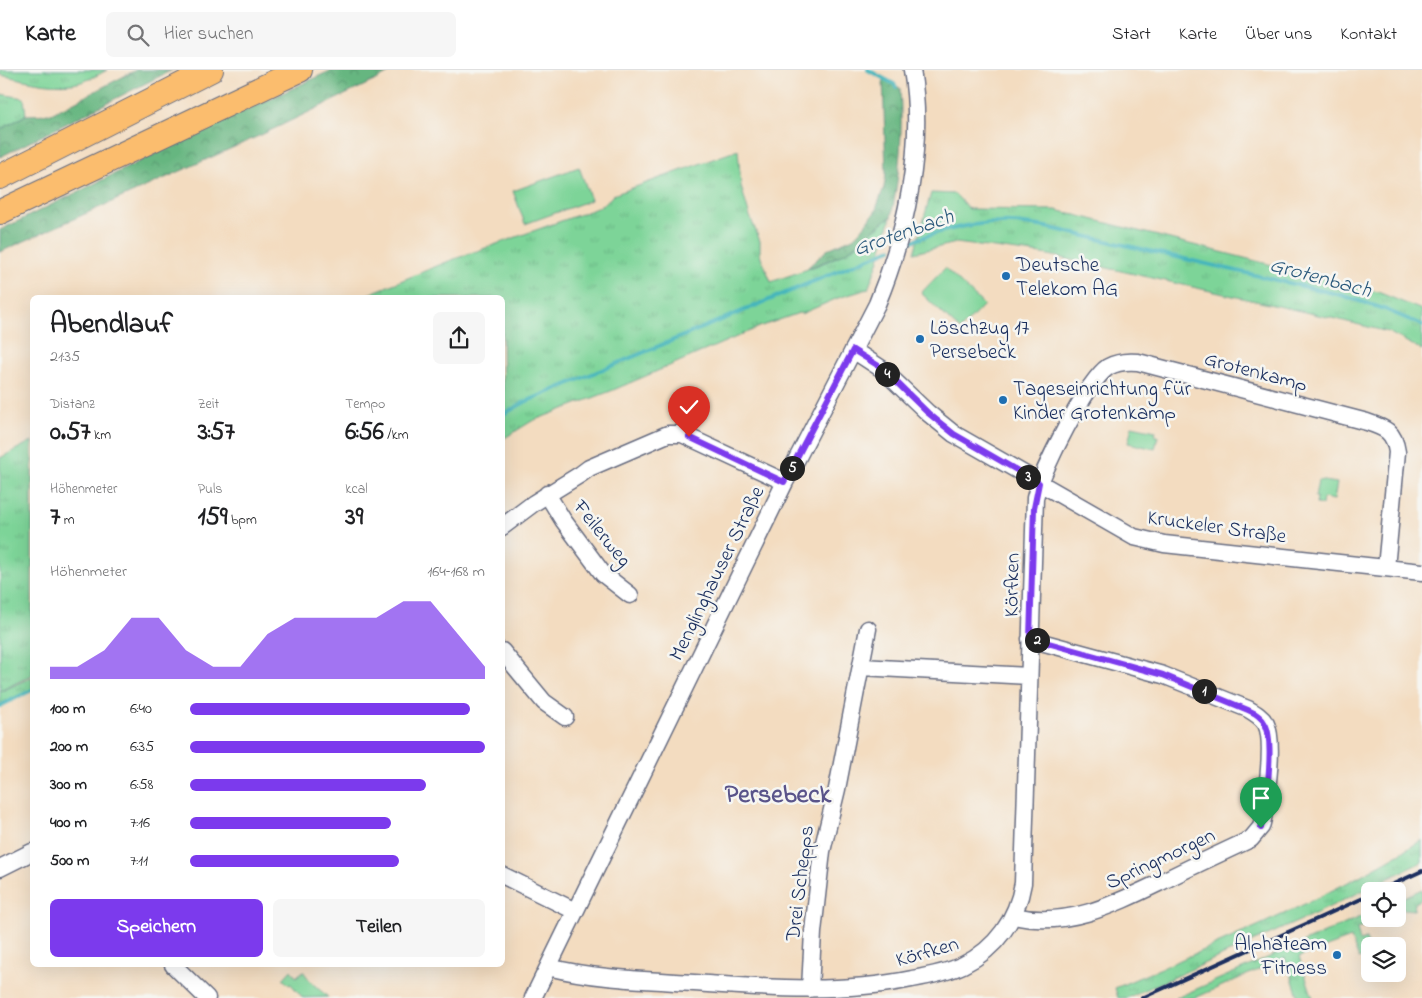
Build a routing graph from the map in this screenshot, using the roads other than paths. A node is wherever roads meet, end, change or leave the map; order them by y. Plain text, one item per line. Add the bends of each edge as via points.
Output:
1 (211, 70) edge
2 (300, 70) edge
3 (912, 70) edge
4 (0, 177) edge
5 (0, 212) edge
6 (853, 350) junction
7 (784, 482) junction
8 (1039, 483) junction
9 (547, 494) junction
10 (505, 525) edge
11 (1386, 568) junction
12 (1422, 572) edge
13 (630, 596) dead end
14 (868, 629) dead end
15 (1030, 638) junction
16 (505, 655) edge
17 (861, 667) junction
18 (1029, 676) junction
19 (565, 717) dead end
20 (30, 853) edge
21 (0, 868) edge
22 (505, 876) edge
23 (576, 911) junction
24 (1014, 916) junction
25 (175, 967) edge
26 (548, 967) junction
27 (810, 989) junction
28 (700, 991) edge
29 (207, 998) edge
30 (533, 998) edge

1 - 4 highway
2 - 5 highway
3 - 6 street, Menglinghauser Straße via 915,121 909,200 895,256 877,304
6 - 7 street, Menglinghauser Straße
6 - 8 street, Kruckeler Straße via 882,368 954,434
7 - 9 street via 689,437 675,434 595,465
7 - 23 street, Menglinghauser Straße
8 - 11 street, Kruckeler Straße via 1143,540
8 - 11 street, Grotenkamp via 1067,427 1098,376 1110,366 1138,362 1367,422 1388,431 1396,442 1397,452
8 - 15 street, Körfken via 1034,508
9 - 10 street
9 - 13 street, Feilerweg via 603,574
11 - 12 street, Kruckeler Straße
14 - 17 street, Drei Schepps
15 - 18 street, Körfken
15 - 24 street, Springmorgen via 1163,675 1248,710 1265,722 1270,750 1261,828 1250,839 1124,900 1085,914 1039,920
16 - 19 street via 544,702
17 - 18 street
17 - 27 street, Drei Schepps via 822,851
18 - 24 street, Körfken via 1024,870
20 - 21 street
22 - 23 street
23 - 26 street, Menglinghauser Straße
24 - 27 street, Körfken via 991,945 961,966 880,985
25 - 29 street
26 - 28 street, Körfken
26 - 30 street, Menglinghauser Straße
27 - 28 street, Körfken

